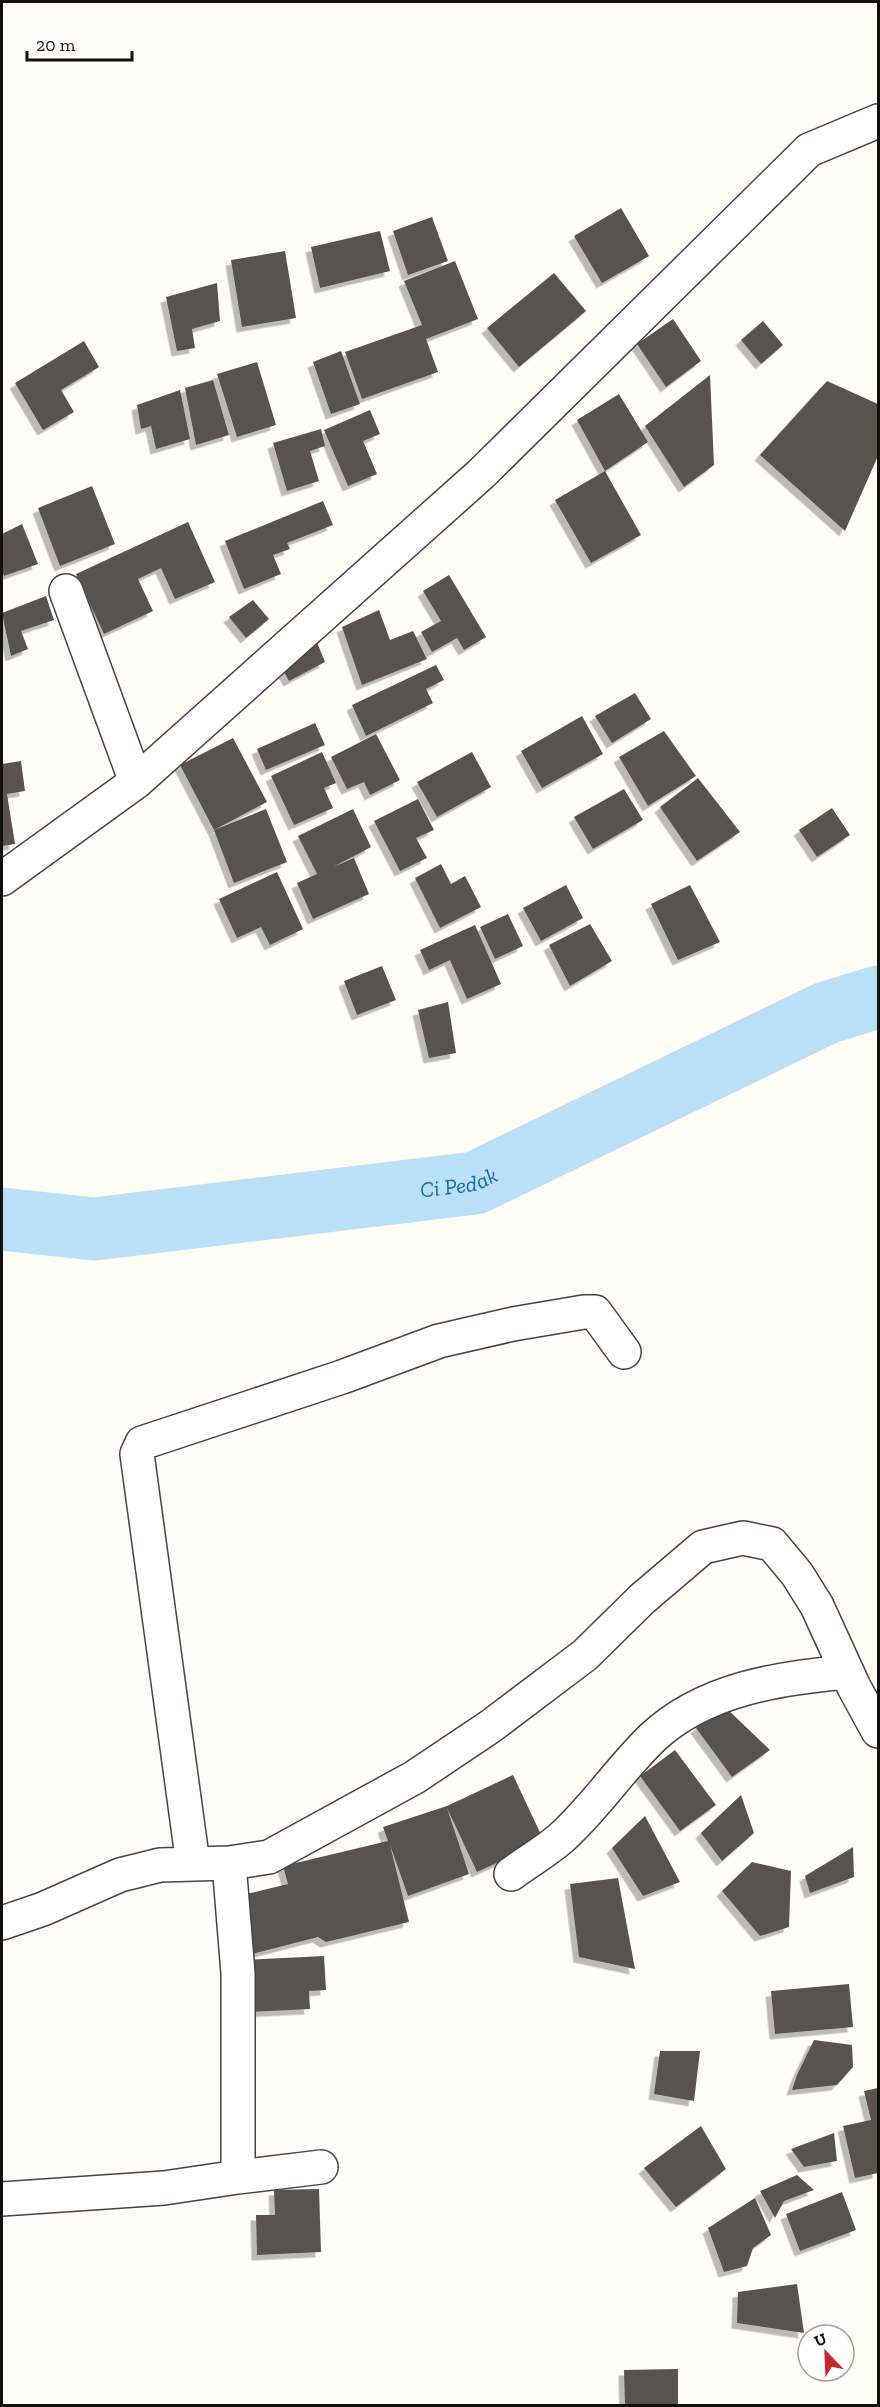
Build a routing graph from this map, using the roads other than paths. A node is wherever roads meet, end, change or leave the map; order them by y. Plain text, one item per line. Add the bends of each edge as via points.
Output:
1 (879, 121) edge
2 (66, 591) dead end
3 (136, 782) junction
4 (2, 879) edge
5 (624, 1352) dead end
6 (847, 1672) junction
7 (879, 1731) edge
8 (229, 1863) junction
9 (193, 1864) junction
10 (512, 1874) dead end
11 (2, 1923) edge
12 (321, 2167) dead end
13 (238, 2177) junction
14 (2, 2199) edge

1 - 3 street via 809,150 481,474
2 - 3 street
3 - 4 street
5 - 9 street via 595,1312 513,1324 439,1341 142,1443 137,1454
6 - 7 street
6 - 8 street via 817,1606 772,1544 743,1539 703,1547 585,1655 415,1777 269,1857
6 - 10 street via 736,1690 693,1709 653,1737 559,1839
8 - 9 street
8 - 13 street via 238,1973
9 - 11 street via 160,1865 120,1875
12 - 13 street
13 - 14 street via 164,2187

